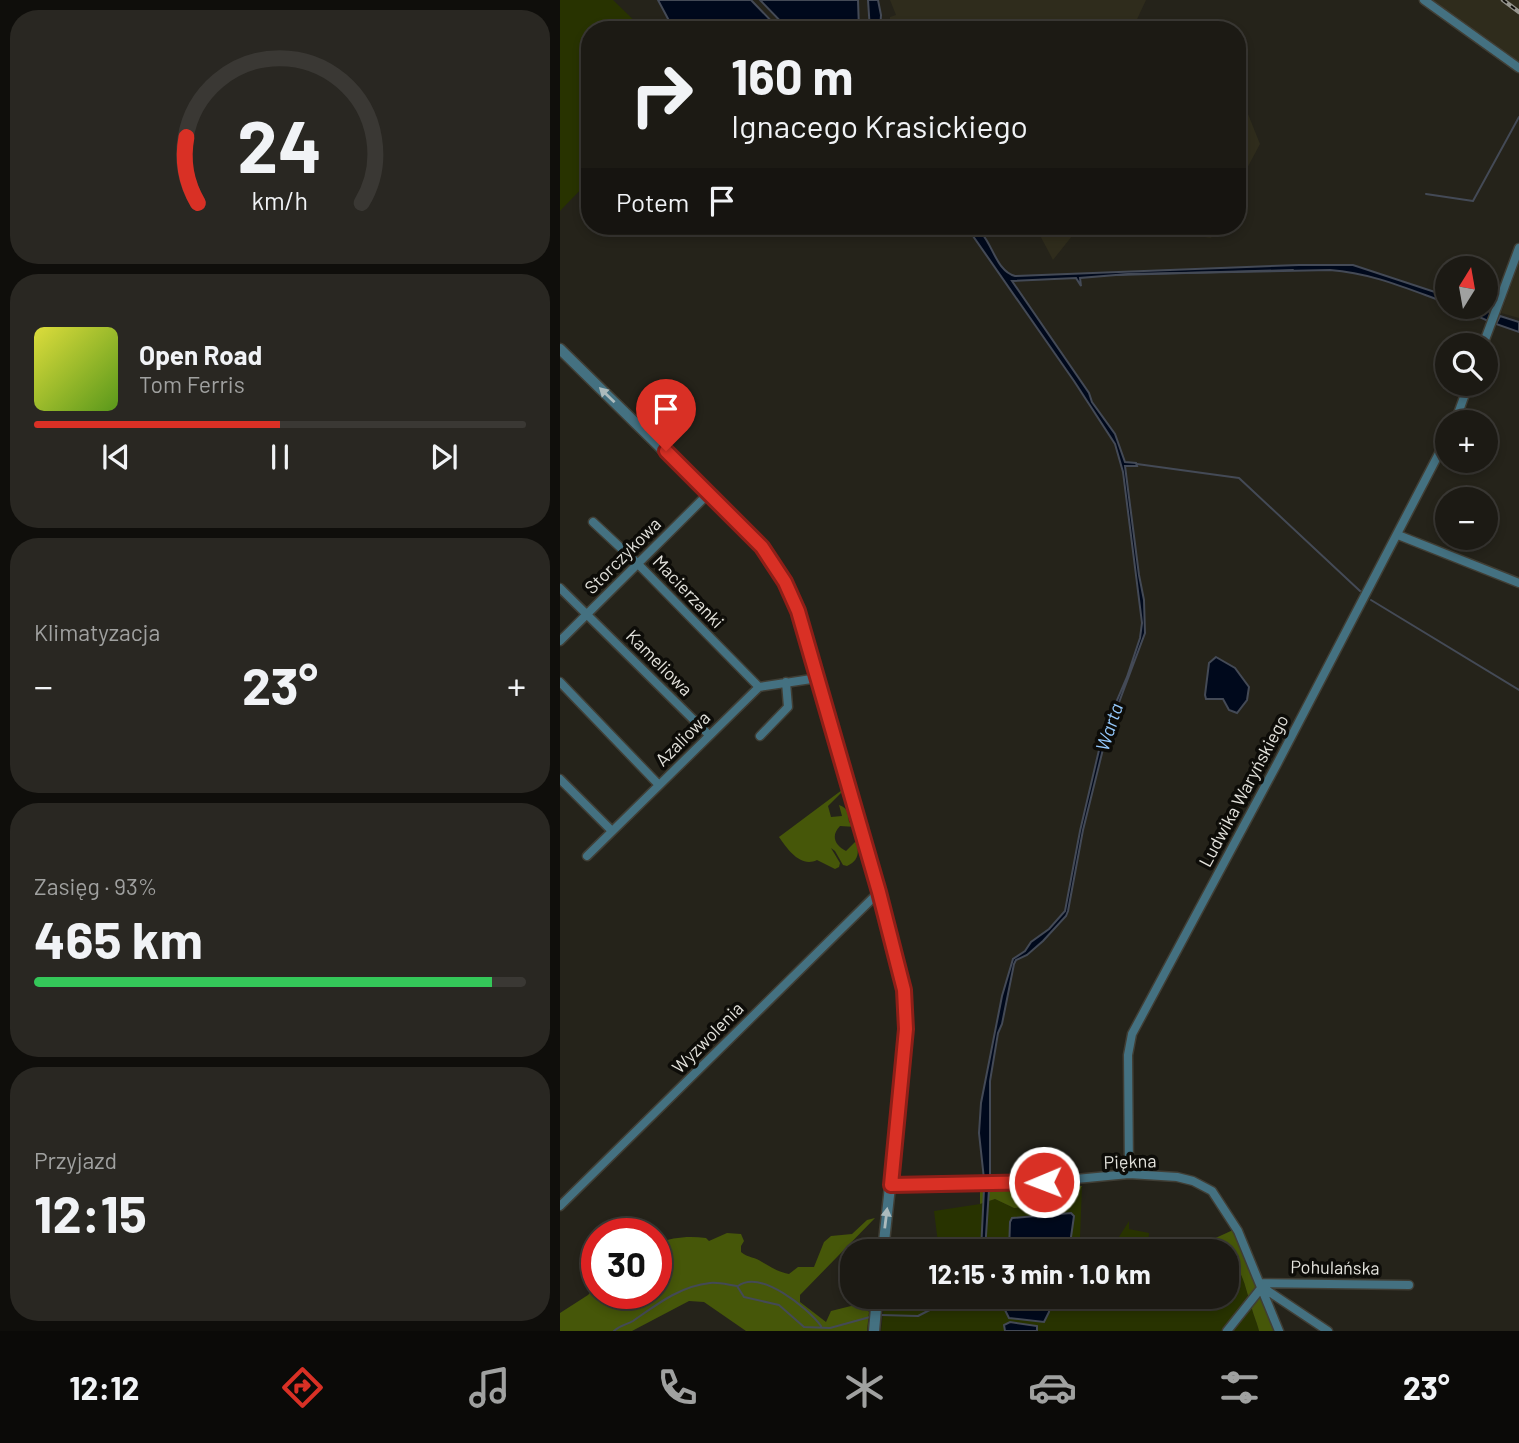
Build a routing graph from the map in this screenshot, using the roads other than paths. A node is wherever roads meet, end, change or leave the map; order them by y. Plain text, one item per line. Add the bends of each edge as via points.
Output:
1 (1424, 0) edge
2 (1519, 68) edge
3 (1519, 248) edge
4 (1487, 333) edge
5 (560, 349) edge
6 (1435, 462) edge
7 (709, 493) junction
8 (593, 522) dead end
9 (1398, 535) junction
10 (638, 562) junction
11 (1519, 583) edge
12 (560, 588) edge
13 (587, 614) junction
14 (560, 641) edge
15 (818, 678) junction
16 (560, 682) edge
17 (786, 682) junction
18 (759, 687) junction
19 (709, 735) junction
20 (760, 736) dead end
21 (560, 779) edge
22 (659, 785) junction
23 (612, 831) junction
24 (587, 856) dead end
25 (879, 892) junction
26 (1129, 1174) junction
27 (891, 1185) junction
28 (560, 1206) edge
29 (884, 1239) edge
30 (1261, 1285) junction
31 (1409, 1285) dead end
32 (876, 1309) edge
33 (874, 1331) edge
34 (1227, 1331) edge
35 (1279, 1331) edge
36 (1328, 1331) edge

1 - 2 street
3 - 4 street
7 -> 5 street
6 - 9 street, Ludwika Waryńskiego
7 - 10 street, Storczykowa
7 - 15 street via 762,547 785,582
8 - 10 street, Macierzanki
9 - 11 street
9 - 26 street, Ludwika Waryńskiego via 1132,1034 1128,1055
10 - 13 street, Storczykowa
10 - 18 street, Macierzanki
12 - 13 street, Kameliowa
13 - 14 street, Storczykowa
13 - 19 street, Kameliowa
15 - 17 street
15 - 25 street
16 - 22 street
17 - 18 street
17 - 20 street via 788,706
18 - 19 street, Azaliowa
19 - 22 street, Azaliowa
21 - 23 street
22 - 23 street, Azaliowa
23 - 24 street, Azaliowa
25 - 27 street via 906,1010
25 - 28 street, Wyzwolenia
26 - 27 street, Piękna via 1044,1182
26 - 30 street, Piękna via 1177,1177 1212,1191 1238,1231
29 -> 27 street
30 - 31 street, Pohulańska
30 - 34 street
30 - 35 street, Piękna
30 - 36 street
32 - 33 street

